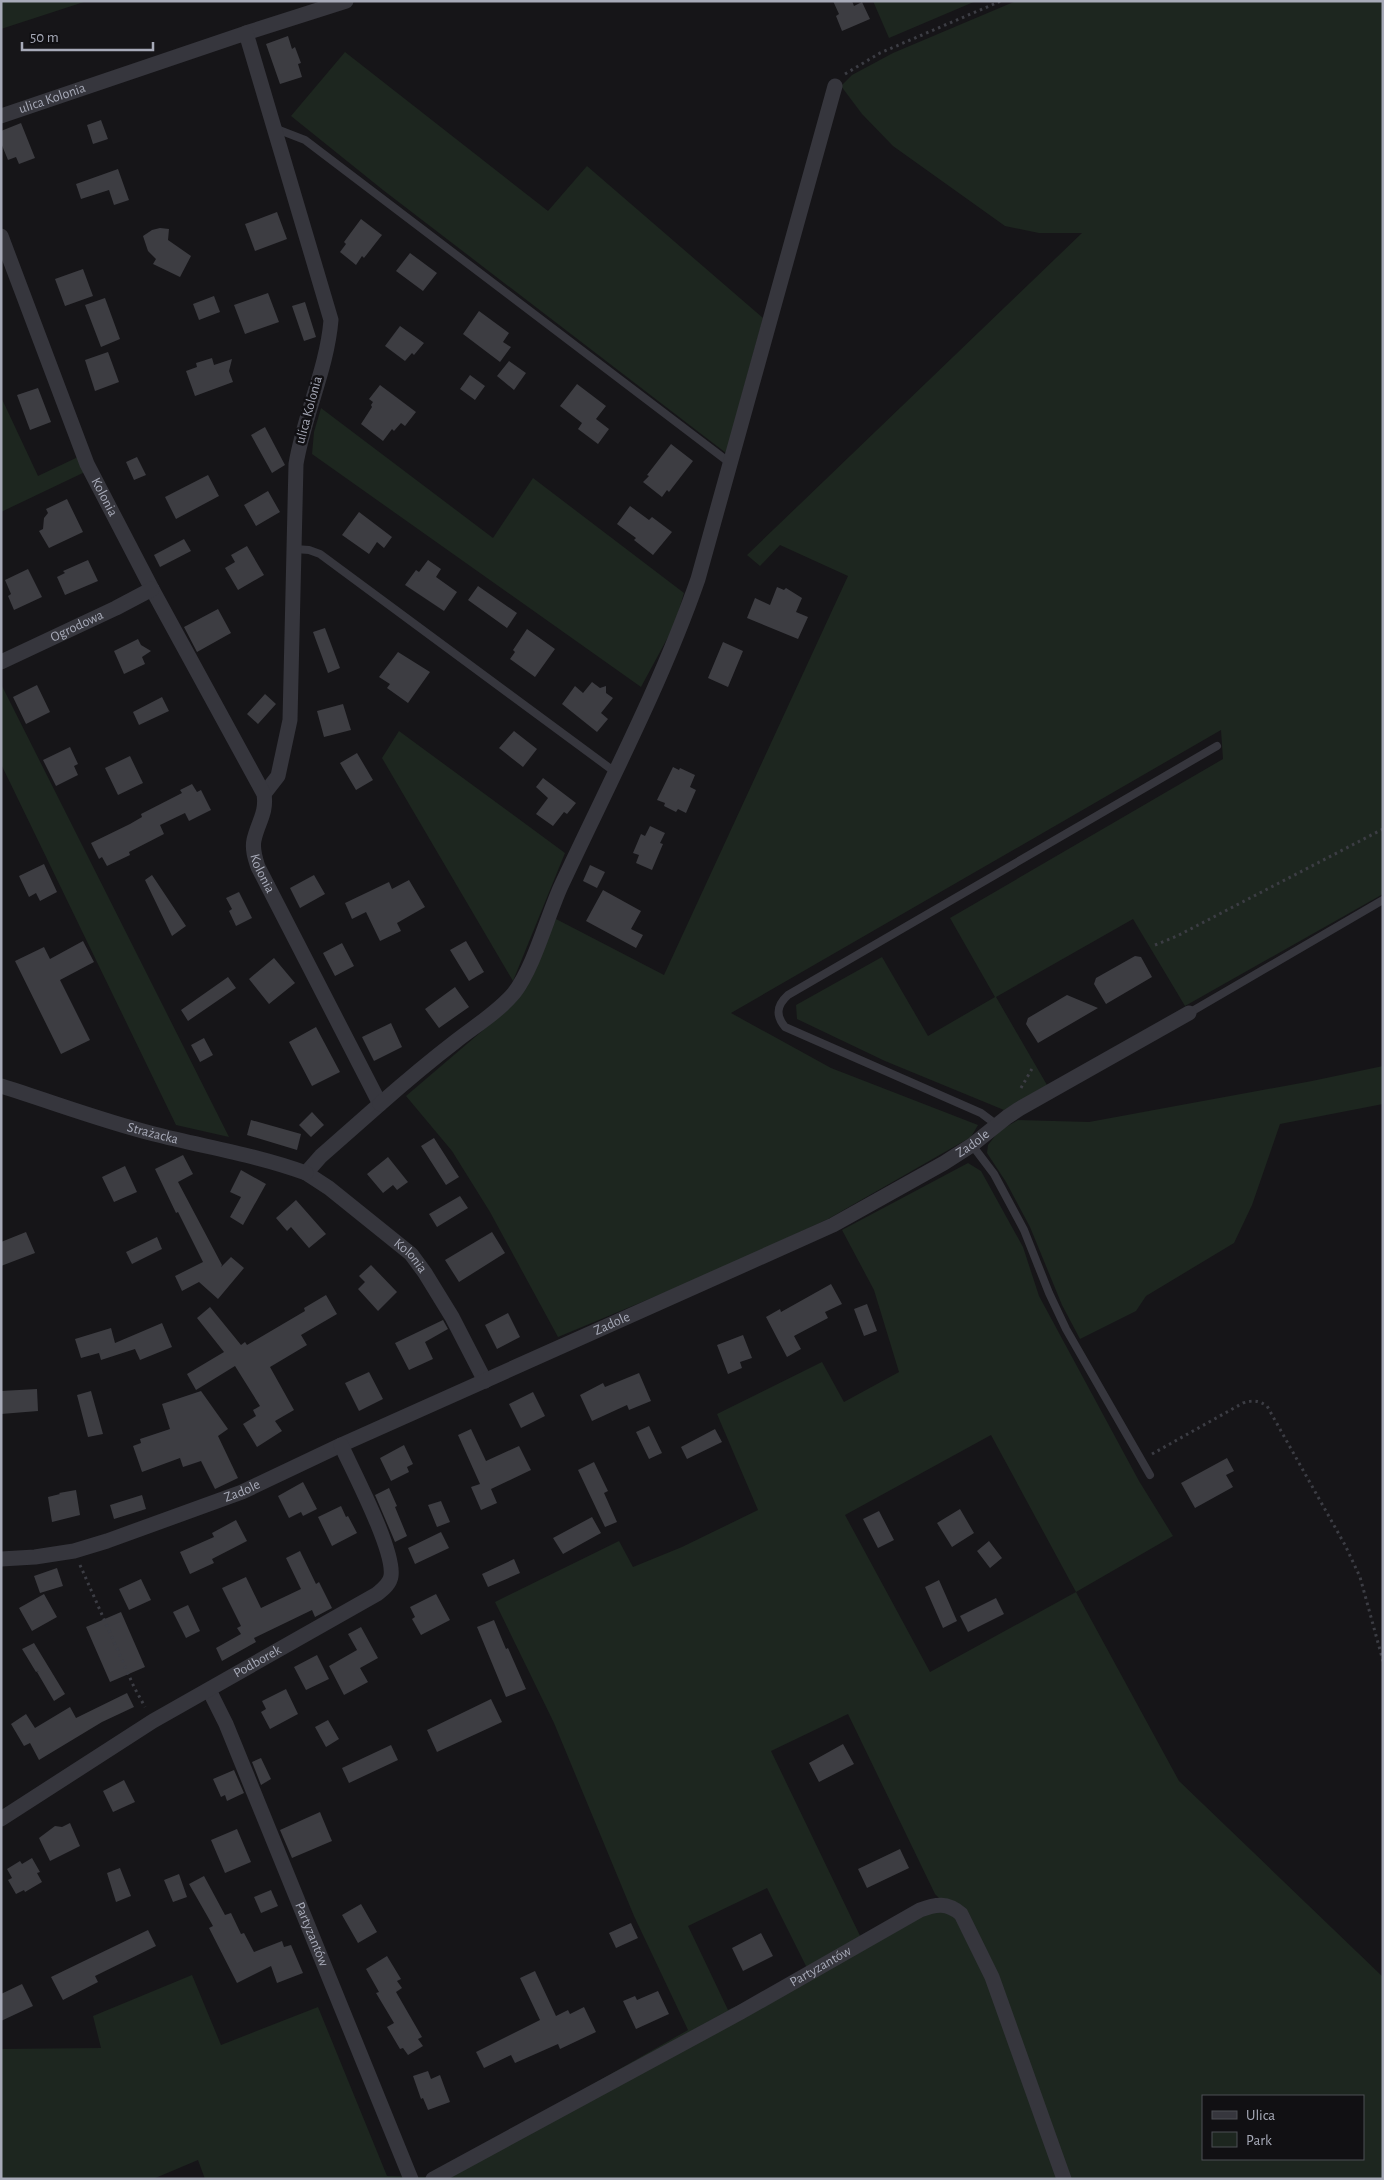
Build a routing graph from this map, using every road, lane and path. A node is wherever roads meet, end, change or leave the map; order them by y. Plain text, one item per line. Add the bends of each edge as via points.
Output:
1 (346, 1) edge
2 (1000, 1) edge
3 (246, 33) junction
4 (835, 86) joint
5 (1, 116) edge
6 (274, 128) junction
7 (1, 236) edge
8 (730, 463) junction
9 (294, 549) junction
10 (152, 589) junction
11 (1, 662) edge
12 (1217, 746) dead end
13 (615, 772) junction
14 (264, 794) junction
15 (1383, 829) edge
16 (1383, 900) edge
17 (1155, 945) dead end
18 (1189, 1013) joint
19 (1, 1086) edge
20 (380, 1104) junction
21 (997, 1125) junction
22 (972, 1145) junction
23 (306, 1174) junction
24 (485, 1381) junction
25 (341, 1445) junction
26 (1141, 1461) junction
27 (1150, 1475) dead end
28 (74, 1551) junction
29 (1, 1559) edge
30 (1383, 1660) edge
31 (209, 1690) junction
32 (153, 1721) junction
33 (1, 1819) edge
34 (411, 2179) edge
35 (433, 2179) edge
36 (1064, 2179) edge

1 - 3 street, ulica Kolonia
2 - 4 path via 880,53 848,71
3 - 5 street, ulica Kolonia
3 - 6 street, ulica Kolonia
4 - 8 street
6 - 8 lane via 305,140
6 - 9 street, ulica Kolonia via 331,320 329,339 296,464
7 - 10 street, Kolonia via 88,464
8 - 13 street via 681,628
9 - 13 lane via 320,554
9 - 14 street, ulica Kolonia via 290,720 278,776
10 - 11 street, Ogrodowa
10 - 14 street, Kolonia
12 - 21 lane via 781,1001 779,1020 785,1027 981,1113
13 - 20 street via 514,992 498,1009
14 - 20 street, Kolonia via 266,806 254,840 258,867
15 - 17 path
16 - 18 lane
18 - 21 street, Zadole via 1019,1109
19 - 23 street, Strażacka via 154,1134 274,1162
20 - 23 street via 321,1156
21 - 22 street, Zadole
22 - 24 street, Zadole via 833,1224
22 - 26 lane via 1007,1198 1066,1329
23 - 24 street, Kolonia via 329,1188 411,1254 452,1317
24 - 25 street, Zadole
25 - 28 street, Zadole via 242,1492
25 - 31 street, Podborek via 387,1551 391,1575 387,1585 377,1594
26 - 27 lane
26 - 30 path via 1243,1403 1252,1400 1267,1406 1360,1577
28 - 29 street, Zadole
28 - 32 path via 134,1687
31 - 32 street, Podborek
31 - 34 street, Partyzantów via 226,1724
32 - 33 street, Podborek
35 - 36 street, Partyzantów via 741,2012 920,1910 945,1904 961,1914 992,1977

